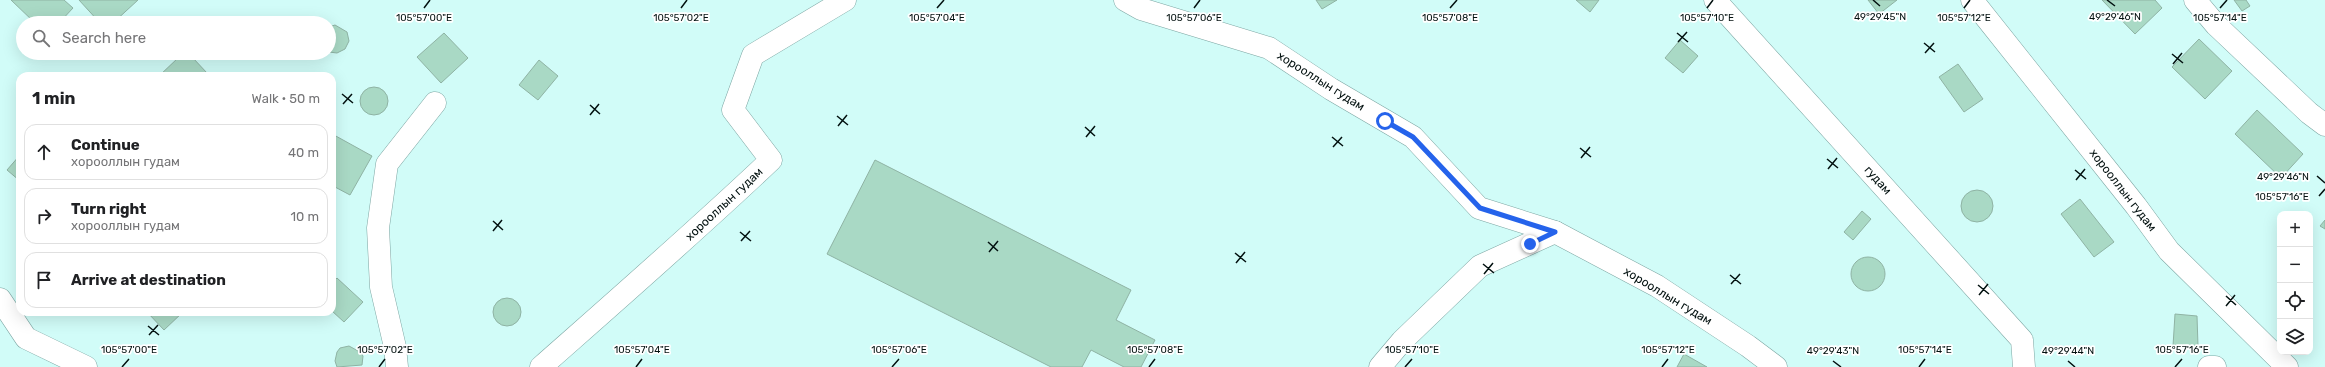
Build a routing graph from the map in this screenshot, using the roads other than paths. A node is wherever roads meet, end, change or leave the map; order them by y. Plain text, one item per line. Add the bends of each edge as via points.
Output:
1 (845, 0) edge
2 (1125, 0) edge
3 (1715, 0) edge
4 (1972, 0) edge
5 (2195, 0) edge
6 (435, 103) dead end
7 (2325, 125) edge
8 (1555, 232) junction
9 (0, 299) edge
10 (86, 367) edge
11 (397, 367) edge
12 (541, 367) edge
13 (1380, 367) edge
14 (1776, 367) edge
15 (2024, 367) edge
16 (2209, 367) edge
17 (2215, 367) edge
18 (2287, 367) edge

1 - 12 street, хорооллын гудам via 753,55 733,110 771,160 685,241
2 - 8 street, хорооллын гудам via 1140,9 1269,48 1331,89 1413,137 1480,208
3 - 15 street, гудам via 2022,340
4 - 18 street, хорооллын гудам via 2169,250
5 - 7 street via 2216,26
6 - 11 street via 387,164 378,228 381,287 395,346
8 - 13 street via 1480,266 1402,341
8 - 14 street, хорооллын гудам via 1657,286
9 - 10 street via 26,338
16 - 17 street

